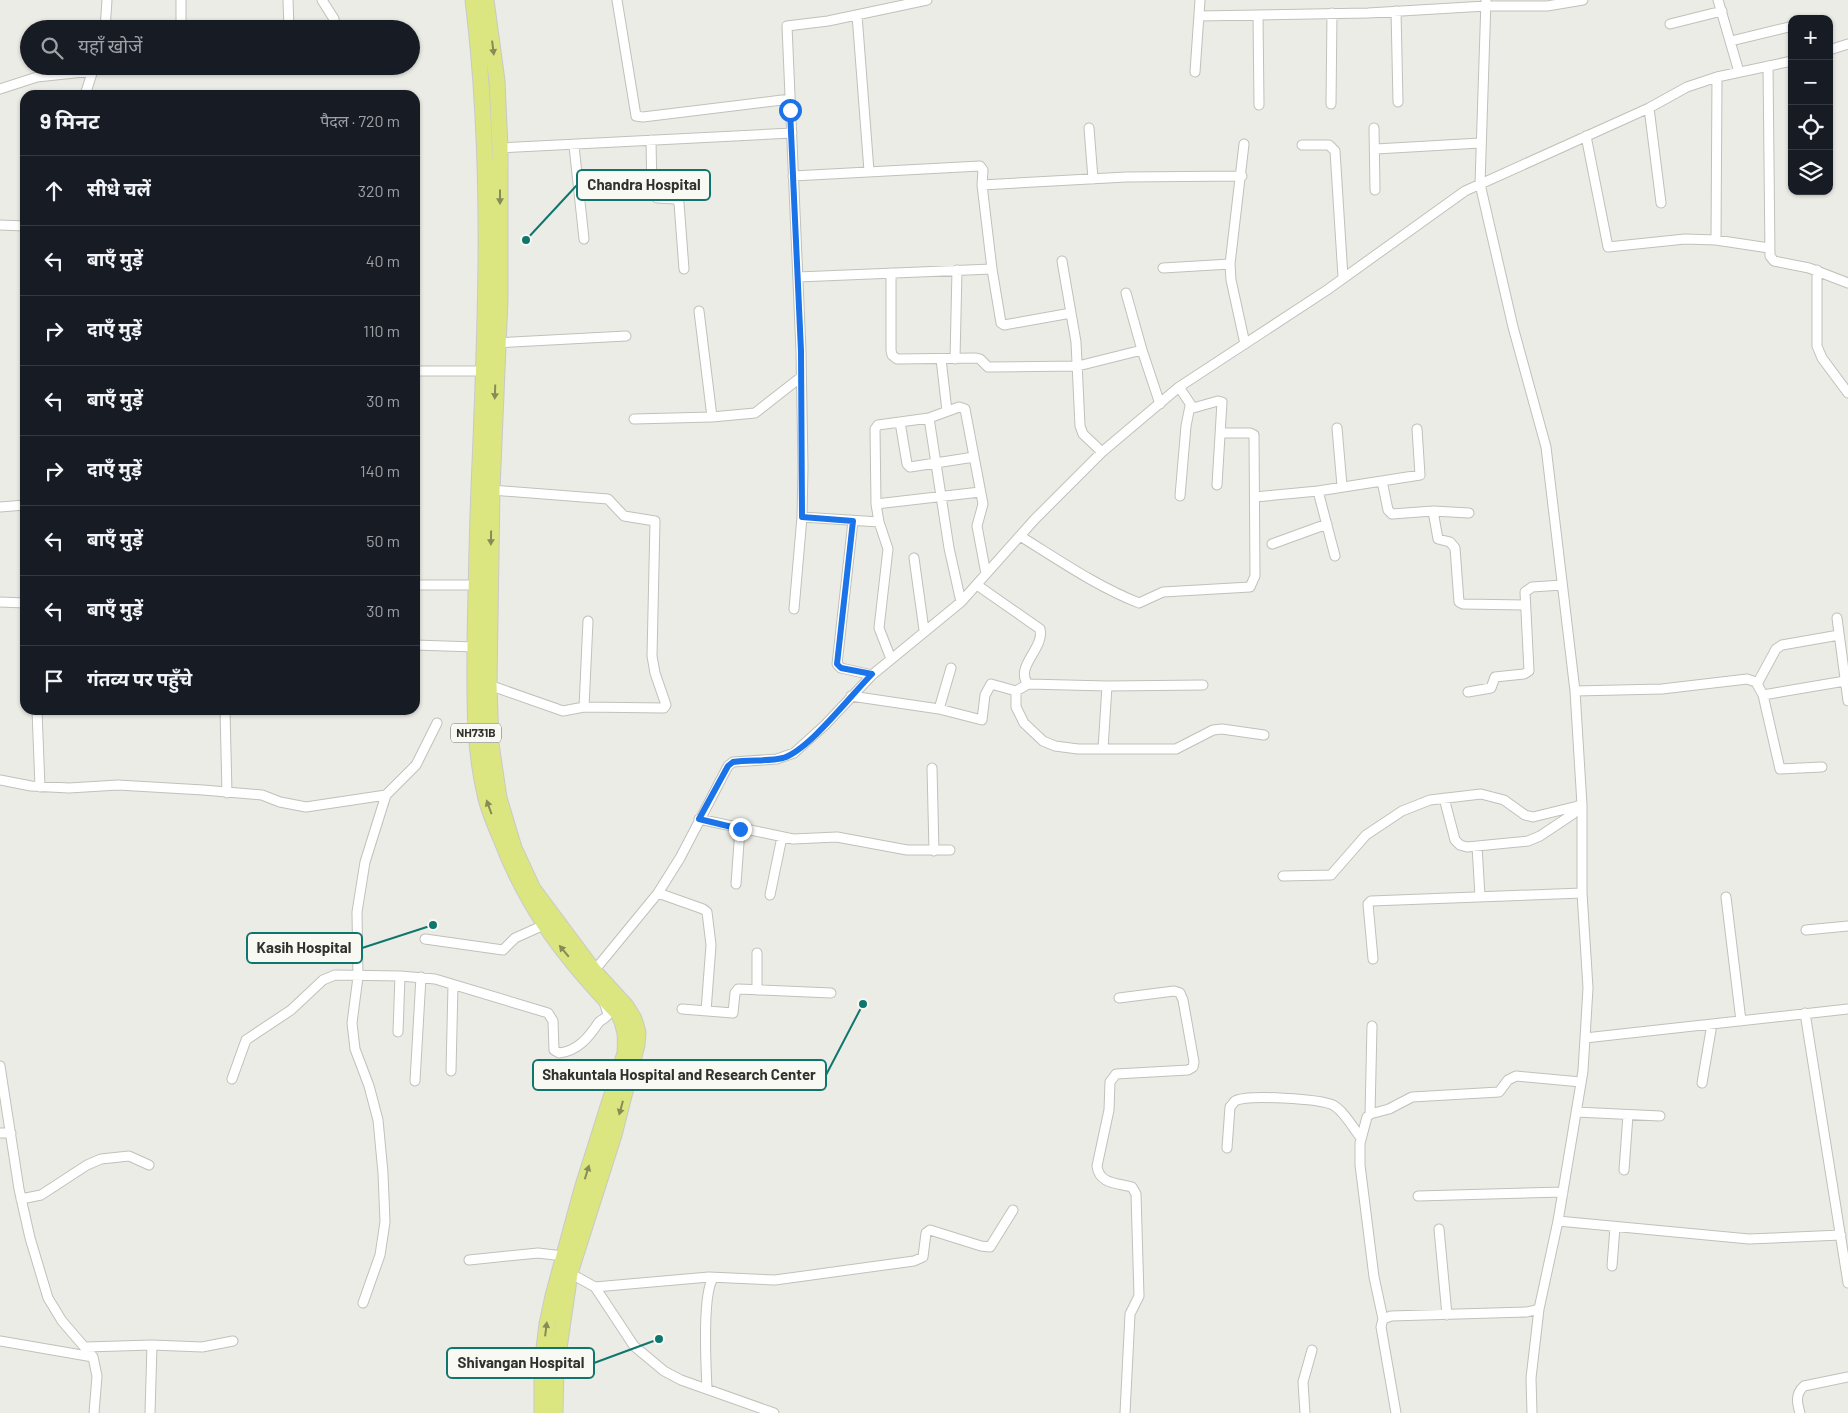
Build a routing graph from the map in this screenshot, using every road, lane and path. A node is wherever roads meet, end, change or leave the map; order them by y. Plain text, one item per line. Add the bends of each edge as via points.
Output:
1 (107, 0) edge
2 (181, 0) edge
3 (288, 0) edge
4 (322, 0) edge
5 (473, 0) edge
6 (486, 0) edge
7 (617, 0) edge
8 (927, 0) edge
9 (1200, 0) edge
10 (1583, 0) edge
11 (1718, 0) edge
12 (1486, 3) edge
13 (1423, 4) edge
14 (1396, 11) junction
15 (1722, 11) junction
16 (1332, 13) junction
17 (857, 15) junction
18 (1258, 15) junction
19 (1199, 16) junction
20 (106, 20) edge
21 (182, 20) edge
22 (289, 20) edge
23 (334, 20) edge
24 (1670, 24) dead end
25 (1788, 27) edge
26 (1731, 41) junction
27 (1848, 44) edge
28 (1833, 49) edge
29 (1788, 62) edge
30 (1768, 66) junction
31 (1195, 72) dead end
32 (1739, 72) junction
33 (44, 75) edge
34 (92, 75) edge
35 (1716, 77) junction
36 (0, 89) edge
37 (87, 90) edge
38 (790, 99) junction
39 (1398, 102) dead end
40 (1331, 104) dead end
41 (1259, 105) dead end
42 (1649, 108) junction
43 (1089, 128) dead end
44 (1374, 128) dead end
45 (792, 133) junction
46 (1586, 136) junction
47 (650, 140) junction
48 (1480, 143) junction
49 (1244, 144) dead end
50 (1302, 145) dead end
51 (574, 146) junction
52 (500, 148) junction
53 (1376, 149) junction
54 (869, 171) junction
55 (794, 176) junction
56 (1242, 176) junction
57 (1093, 179) junction
58 (1480, 184) junction
59 (982, 185) junction
60 (1376, 190) dead end
61 (1661, 203) dead end
62 (0, 224) edge
63 (20, 226) edge
64 (584, 239) dead end
65 (1716, 240) junction
66 (1769, 248) junction
67 (1062, 261) dead end
68 (1230, 264) junction
69 (1163, 268) dead end
70 (684, 269) dead end
71 (992, 269) junction
72 (957, 270) junction
73 (1816, 270) junction
74 (891, 272) junction
75 (798, 277) junction
76 (1343, 277) junction
77 (1848, 283) edge
78 (1126, 293) dead end
79 (699, 311) dead end
80 (1071, 313) junction
81 (626, 336) dead end
82 (496, 343) junction
83 (1245, 344) junction
84 (1142, 350) junction
85 (955, 358) junction
86 (941, 359) junction
87 (1078, 366) junction
88 (420, 371) edge
89 (484, 371) junction
90 (801, 377) junction
91 (1179, 387) junction
92 (1848, 393) edge
93 (1160, 404) junction
94 (1190, 406) junction
95 (947, 411) junction
96 (712, 417) junction
97 (929, 418) junction
98 (634, 419) dead end
99 (900, 422) junction
100 (1337, 428) dead end
101 (1417, 429) dead end
102 (1221, 433) junction
103 (1102, 452) junction
104 (974, 457) junction
105 (935, 464) junction
106 (1382, 481) junction
107 (1217, 486) dead end
108 (1342, 486) junction
109 (492, 490) junction
110 (1318, 491) junction
111 (980, 492) junction
112 (1180, 496) dead end
113 (941, 497) junction
114 (1255, 497) junction
115 (876, 504) junction
116 (20, 505) edge
117 (0, 507) edge
118 (1434, 511) junction
119 (1469, 514) dead end
120 (802, 517) junction
121 (853, 521) junction
122 (879, 522) junction
123 (1327, 524) junction
124 (1020, 536) junction
125 (1272, 544) dead end
126 (1335, 556) dead end
127 (914, 558) dead end
128 (986, 574) junction
129 (420, 585) edge
130 (475, 585) junction
131 (977, 585) junction
132 (1562, 585) junction
133 (0, 602) edge
134 (961, 602) junction
135 (20, 603) edge
136 (1524, 605) junction
137 (794, 609) dead end
138 (1837, 618) dead end
139 (588, 622) dead end
140 (924, 630) junction
141 (1839, 635) junction
142 (420, 645) edge
143 (475, 647) junction
144 (891, 659) junction
145 (951, 668) dead end
146 (872, 674) junction
147 (1845, 682) junction
148 (1028, 684) junction
149 (1757, 684) junction
150 (1204, 685) dead end
151 (489, 686) junction
152 (1107, 686) junction
153 (1016, 691) junction
154 (1575, 691) junction
155 (1468, 692) dead end
156 (1763, 695) junction
157 (851, 696) junction
158 (1848, 701) edge
159 (584, 707) junction
160 (939, 709) junction
161 (36, 715) edge
162 (225, 715) edge
163 (436, 723) dead end
164 (1264, 735) dead end
165 (1103, 749) junction
166 (1822, 767) dead end
167 (932, 768) dead end
168 (0, 780) edge
169 (40, 787) junction
170 (227, 793) junction
171 (386, 795) junction
172 (1444, 798) junction
173 (1579, 805) junction
174 (699, 819) junction
175 (740, 829) junction
176 (782, 837) junction
177 (1477, 846) junction
178 (950, 850) dead end
179 (934, 852) junction
180 (1284, 876) dead end
181 (736, 884) dead end
182 (1582, 893) junction
183 (658, 894) junction
184 (770, 895) dead end
185 (1480, 896) junction
186 (1726, 897) dead end
187 (544, 925) junction
188 (1848, 926) edge
189 (1806, 930) dead end
190 (425, 939) dead end
191 (756, 954) dead end
192 (1373, 959) dead end
193 (594, 971) junction
194 (400, 976) junction
195 (358, 977) junction
196 (421, 977) junction
197 (453, 985) junction
198 (757, 990) junction
199 (831, 994) dead end
200 (601, 995) junction
201 (1119, 998) dead end
202 (682, 1009) dead end
203 (1848, 1009) edge
204 (706, 1012) junction
205 (1805, 1014) junction
206 (1741, 1021) junction
207 (1712, 1024) junction
208 (1372, 1026) dead end
209 (398, 1032) dead end
210 (1585, 1038) junction
211 (0, 1066) edge
212 (451, 1071) dead end
213 (232, 1079) dead end
214 (414, 1081) dead end
215 (1581, 1082) junction
216 (1702, 1083) dead end
217 (1576, 1112) junction
218 (1370, 1114) junction
219 (1628, 1115) junction
220 (1660, 1116) dead end
221 (11, 1133) junction
222 (0, 1134) edge
223 (1361, 1138) junction
224 (1227, 1148) dead end
225 (149, 1166) dead end
226 (1624, 1170) dead end
227 (1563, 1192) junction
228 (1418, 1196) dead end
229 (22, 1199) junction
230 (1013, 1210) dead end
231 (1558, 1221) junction
232 (1615, 1227) junction
233 (1439, 1229) dead end
234 (1841, 1235) junction
235 (1846, 1256) edge
236 (469, 1260) dead end
237 (564, 1265) junction
238 (1612, 1266) dead end
239 (713, 1278) junction
240 (1848, 1283) edge
241 (595, 1287) junction
242 (363, 1303) dead end
243 (1539, 1309) junction
244 (1447, 1314) junction
245 (1383, 1318) junction
246 (0, 1341) edge
247 (233, 1341) dead end
248 (152, 1345) junction
249 (86, 1347) junction
250 (1312, 1350) dead end
251 (93, 1357) junction
252 (1848, 1378) edge
253 (707, 1389) junction
254 (94, 1413) edge
255 (150, 1413) edge
256 (542, 1413) edge
257 (555, 1413) edge
258 (774, 1413) edge
259 (1125, 1413) edge
260 (1305, 1413) edge
261 (1396, 1413) edge
262 (1532, 1413) edge
263 (1800, 1413) edge

1 - 20 street
2 - 21 street
3 - 22 street
4 - 23 street
5 - 89 highway, NH731B via 486,149 488,288
6 -> 52 highway via 497,81
7 - 38 street via 636,116
8 - 17 street
9 - 19 street
10 - 12 street via 1547,6
11 - 15 street
12 - 13 street
12 - 48 street
13 - 14 street
14 - 16 street
14 - 39 street
15 - 24 street
15 - 26 street
16 - 18 street
16 - 40 street
17 - 38 street via 787,26
17 - 54 street
18 - 19 street
18 - 41 street
19 - 31 street
25 - 26 street
26 - 32 street
27 - 28 street
29 - 30 street
30 - 32 street
30 - 66 street
32 - 35 street
33 - 36 street
34 - 37 street
35 - 42 street via 1687,87
35 - 65 street
38 - 45 street
42 - 46 street
42 - 61 street
43 - 57 street
44 - 53 street
45 - 47 street
45 - 55 street
46 - 58 street
46 - 65 street via 1608,247 1685,239
47 - 51 street
47 - 70 street via 652,194 657,198 676,198 679,203
48 - 53 street
48 - 58 street
49 - 56 street
50 - 76 street via 1329,145 1335,151
51 - 52 street
51 - 64 street
52 -> 82 highway via 500,299
53 - 60 street
54 - 55 street
54 - 59 street via 980,166 983,170
55 - 75 street
56 - 57 street
56 - 68 street
57 - 59 street
58 - 76 street via 1465,191
58 - 132 street via 1513,327 1546,446
59 - 71 street
62 - 63 street
65 - 66 street
66 - 73 street via 1774,261
67 - 80 street
68 - 69 street
68 - 83 street
71 - 72 street
71 - 80 street via 999,319 1004,325
72 - 74 street
72 - 85 street
73 - 77 street
73 - 92 street via 1817,346
74 - 75 street
74 - 86 street via 892,355 898,360
75 - 90 street
76 - 83 street
78 - 84 street
79 - 96 street
80 - 87 street
81 - 82 street
82 -> 109 highway
83 - 91 street
84 - 87 street
84 - 93 street
85 - 86 street
85 - 87 street via 980,359 988,366
86 - 95 street
87 - 103 street via 1081,431
88 - 89 street
89 - 130 highway, NH731B
90 - 96 street via 759,411
90 - 120 street
91 - 93 street
91 - 94 street
93 - 103 street
94 - 102 street via 1197,408 1220,401
94 - 112 street
95 - 97 street
95 - 104 street via 959,407 965,409
96 - 98 street
97 - 99 street
97 - 105 street
99 - 105 street via 908,466
99 - 115 street via 876,427
100 - 108 street
101 - 106 street via 1420,475
102 - 107 street
102 - 114 street via 1250,433 1254,436
103 - 124 street
104 - 105 street
104 - 111 street
105 - 113 street
106 - 108 street
106 - 118 street via 1388,510 1392,514
108 - 110 street
109 -> 151 highway
109 - 159 street via 608,499 624,516 655,522 652,656 666,705 664,708
110 - 114 street
110 - 123 street
111 - 113 street
111 - 128 street via 983,504 977,526
113 - 115 street
113 - 134 street
114 - 124 street via 1255,576 1250,587 1243,589 1162,592 1139,603 1083,576
115 - 122 street
116 - 117 street
118 - 119 street
118 - 136 street via 1438,539 1450,542 1455,548 1459,602
120 - 121 street
120 - 137 street
121 - 122 street
121 - 146 street via 837,664 841,668
122 - 144 street via 888,549 878,628
123 - 125 street
123 - 126 street
124 - 128 street
127 - 140 street
128 - 131 street
129 - 130 street
130 - 143 highway, NH731B
131 - 134 street
131 - 148 street via 1040,629 1040,639 1025,669
132 - 136 street via 1528,588
132 - 154 street
133 - 135 street
134 - 140 street
136 - 155 street via 1528,671 1495,677 1491,688
138 - 141 street
139 - 159 street
140 - 144 street
141 - 147 street
141 - 149 street via 1782,645 1776,649
142 - 143 street
187 -> 143 highway, NH731B via 515,877 485,795 474,718
144 - 146 street
145 - 160 street
146 - 157 street
147 - 156 street
147 - 158 street
148 - 152 street
148 - 153 street
149 - 154 street via 1747,679 1662,689
149 - 156 street
150 - 152 street
151 - 159 street via 563,712
151 - 193 highway via 491,744 500,798 514,848 532,889
152 - 165 street
153 - 160 street via 994,684 989,686 982,720
153 - 165 street via 1018,714 1043,741 1055,746
154 - 173 street
156 - 166 street via 1780,769
157 - 160 street
157 - 174 street via 825,726 794,753 777,759 733,762 728,766
161 - 169 street
162 - 170 street
163 - 171 street via 416,765
164 - 165 street via 1222,729 1205,733 1187,746 1176,749
167 - 179 street
168 - 169 street
169 - 170 street via 118,785
170 - 171 street via 262,796 306,807
171 - 195 street via 365,862 357,912
172 - 173 street via 1481,794 1496,797 1533,817
172 - 177 street via 1455,840 1460,845
172 - 180 street via 1416,805 1386,821 1366,835 1331,875
173 - 177 street via 1573,814 1528,841
173 - 182 street
174 - 175 street
174 - 183 street
175 - 176 street
175 - 181 street
176 - 179 street via 837,837
176 - 184 street
177 - 185 street
178 - 179 street
182 - 185 street
182 - 210 street via 1588,988
183 - 193 street
183 - 204 street via 707,912 711,945
185 - 192 street via 1371,900 1368,904
186 - 206 street
187 - 190 street via 515,938 503,950
200 -> 187 highway, NH731B
188 - 189 street
191 - 198 street
193 -> 237 highway via 634,1019 637,1045 614,1135
194 - 195 street
194 - 196 street
194 - 209 street
195 - 213 street via 327,977 291,1010 254,1033 242,1046
195 - 242 street via 352,1022 355,1049 370,1086 378,1120 385,1222 380,1254
196 - 197 street
196 - 214 street
197 - 200 street via 548,1014 553,1021 554,1050 559,1053 574,1050 607,1017 608,1010
197 - 212 street
198 - 199 street
198 - 204 street via 737,990 733,1013
237 -> 200 highway, NH731B via 625,1053 625,1025
201 - 259 street via 1180,993 1194,1062 1188,1070 1116,1074 1110,1082 1109,1110 1098,1174 1103,1180 1132,1187 1136,1194 1139,1296 1130,1314
202 - 204 street
203 - 205 street
205 - 206 street
205 - 234 street
206 - 207 street
207 - 210 street
207 - 216 street
208 - 218 street
210 - 215 street
211 - 221 street
215 - 217 street
215 - 218 street via 1516,1076 1508,1080 1499,1092 1412,1097
217 - 219 street
217 - 227 street
218 - 223 street
219 - 220 street
219 - 226 street
221 - 222 street
221 - 229 street
223 - 224 street via 1341,1112 1325,1103 1288,1098 1243,1099 1230,1107
223 - 245 street via 1363,1195
225 - 229 street via 129,1156 101,1159 41,1195
227 - 228 street
227 - 231 street
229 - 249 street via 30,1238 51,1304
230 - 239 street via 994,1243 986,1248 930,1230 926,1233 922,1257 914,1262 782,1280
231 - 232 street
231 - 243 street
232 - 234 street via 1749,1239
232 - 238 street
233 - 244 street
234 - 235 street
235 - 240 street
236 - 237 street via 538,1253
237 - 241 street
256 -> 237 highway, NH731B via 546,1324
237 - 257 highway
239 - 241 street
239 - 253 street via 707,1306
241 - 253 street via 641,1354 681,1380
243 - 244 street
243 - 262 street via 1531,1378
244 - 245 street
245 - 261 street via 1381,1327
246 - 251 street
247 - 248 street via 202,1347
248 - 249 street
248 - 255 street
249 - 251 street
250 - 260 street via 1304,1382
251 - 254 street via 97,1376
252 - 263 street via 1804,1386 1797,1396
253 - 258 street

